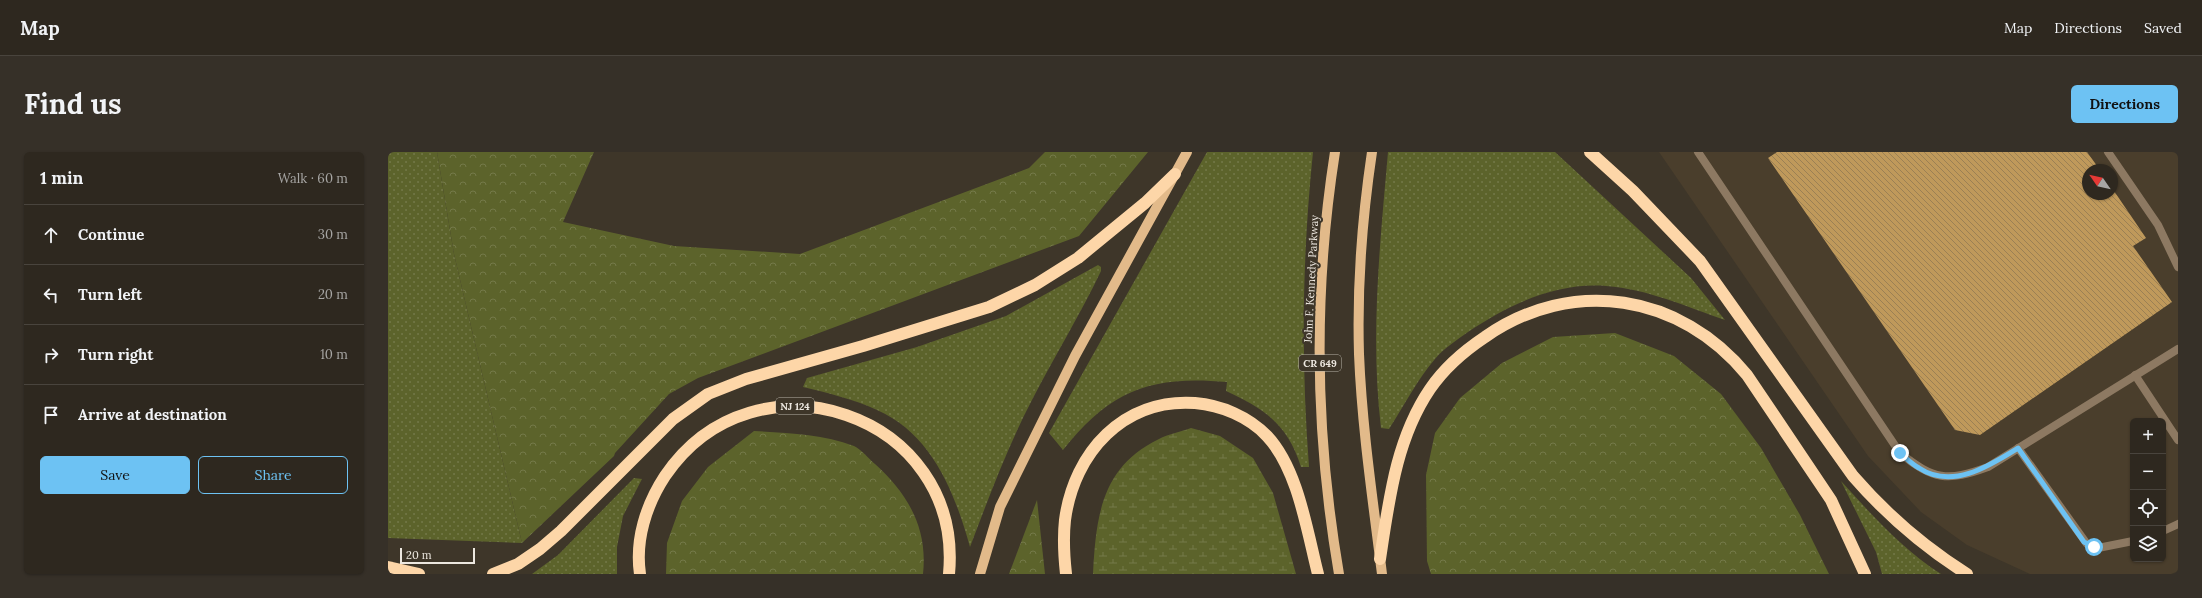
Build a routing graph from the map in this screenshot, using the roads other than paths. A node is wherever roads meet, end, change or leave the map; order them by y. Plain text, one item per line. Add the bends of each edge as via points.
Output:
1 (1187, 152) edge
2 (1335, 152) edge
3 (1372, 152) edge
4 (1590, 152) edge
5 (1698, 152) edge
6 (2108, 152) edge
7 (1175, 174) junction
8 (2175, 257) edge
9 (2178, 267) edge
10 (2178, 349) edge
11 (2136, 375) junction
12 (2178, 440) edge
13 (2018, 448) junction
14 (2178, 524) edge
15 (2166, 530) edge
16 (2130, 542) edge
17 (1380, 559) junction
18 (388, 567) edge
19 (419, 574) edge
20 (493, 574) edge
21 (640, 574) edge
22 (949, 574) edge
23 (980, 574) edge
24 (1066, 574) edge
25 (1318, 574) edge
26 (1339, 574) edge
27 (1382, 574) edge
28 (1865, 574) edge
29 (1967, 574) edge

1 - 7 main road
2 - 26 main road, John F. Kennedy Parkway / CR 649 via 1322,255 1320,390 1322,445
3 - 17 main road via 1359,285 1359,354 1366,446
4 - 29 highway via 1633,191 1700,261 1853,476 1876,503 1943,559
5 - 13 lane via 1900,453 1920,469 1940,477 1965,475 1988,467
6 - 8 lane via 2158,225
7 - 20 highway via 1145,203 1078,258 1029,288 990,307 746,379 708,394 673,419 540,548 518,564
7 - 23 main road via 1075,356 1000,507
8 - 9 lane
10 - 11 lane
11 - 12 lane
11 - 13 lane
13 - 16 lane via 2087,544 2098,548
14 - 15 lane
17 - 27 main road
17 - 28 highway via 1392,481 1401,452 1430,389 1450,363 1497,328 1528,313 1557,305 1603,301 1645,306 1678,319 1702,332 1735,360 1831,500
18 - 19 highway
21 - 22 highway, NJ 124 via 643,522 661,482 682,456 714,428 745,413 764,408 806,406 851,416 881,432 901,448 922,471 940,504 946,526
24 - 25 highway via 1065,519 1075,483 1088,456 1109,430 1128,417 1164,404 1181,402 1206,404 1229,411 1251,421 1268,437 1288,468

